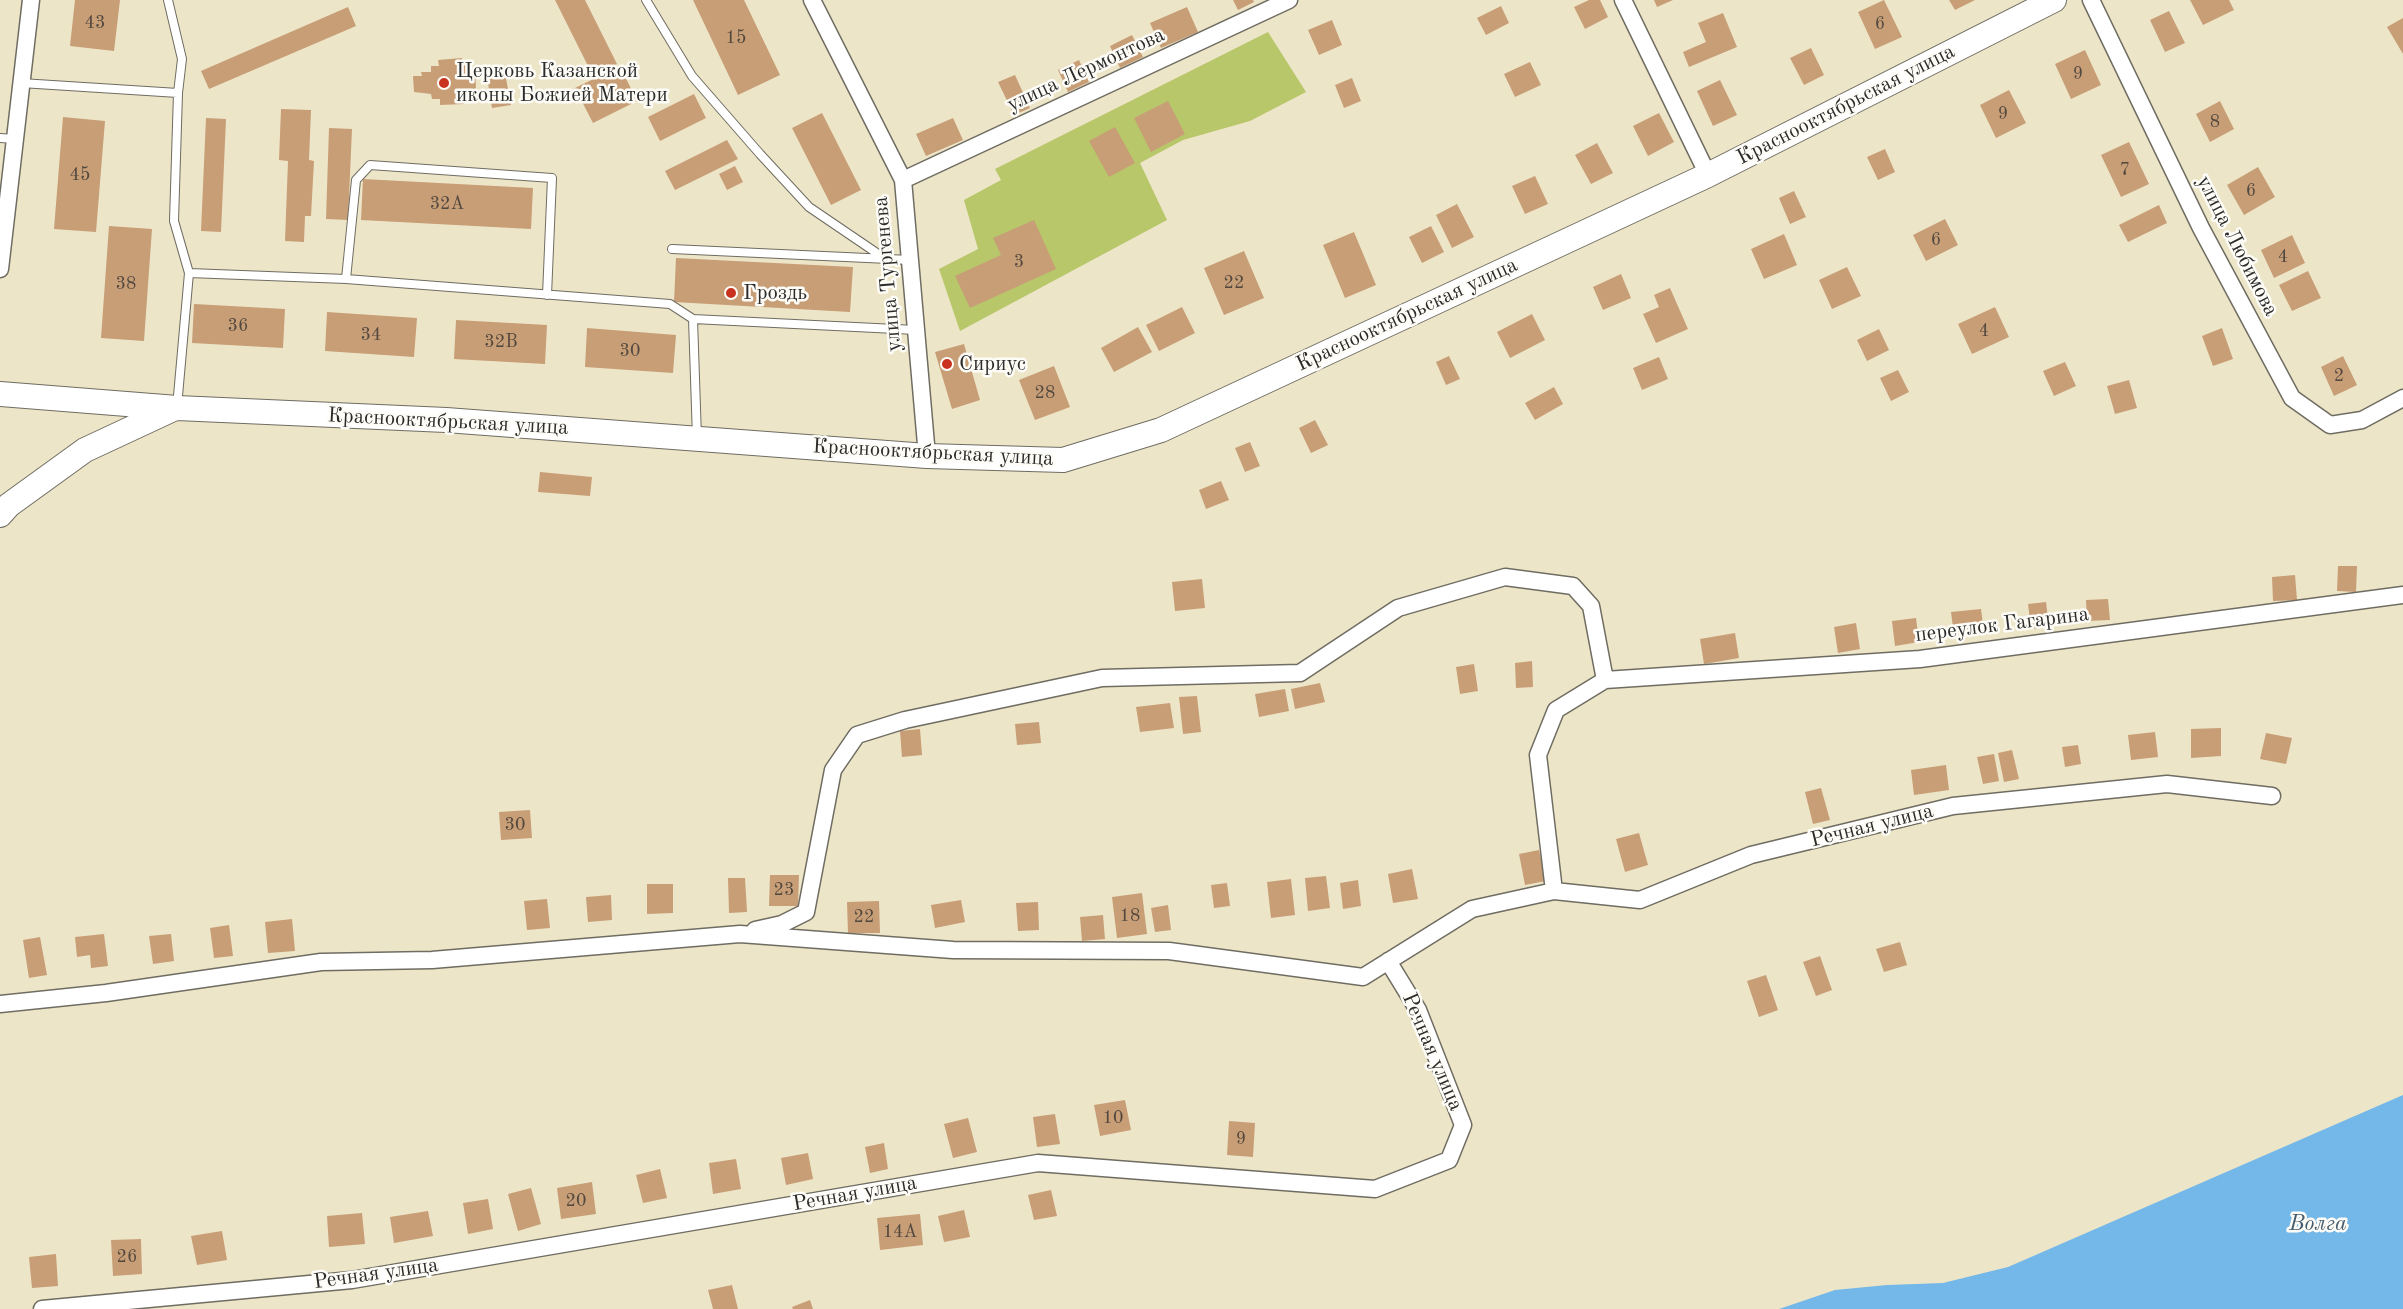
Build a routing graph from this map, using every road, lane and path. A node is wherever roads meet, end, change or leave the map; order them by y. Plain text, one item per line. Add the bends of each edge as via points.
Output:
1 (31, 0) edge
2 (168, 0) edge
3 (646, 0) edge
4 (812, 0) edge
5 (1288, 0) edge
6 (1623, 0) edge
7 (2054, 0) edge
8 (2091, 0) edge
9 (21, 83) junction
10 (178, 93) junction
11 (7, 139) edge
12 (1708, 175) junction
13 (903, 180) junction
14 (672, 249) dead end
15 (887, 260) junction
16 (910, 260) junction
17 (0, 269) edge
18 (189, 273) junction
19 (346, 279) junction
20 (547, 295) junction
21 (693, 319) junction
22 (916, 330) junction
23 (0, 394) edge
24 (2403, 398) edge
25 (177, 408) junction
26 (697, 438) junction
27 (927, 456) junction
28 (0, 515) edge
29 (2403, 595) edge
30 (1605, 680) junction
31 (2272, 796) dead end
32 (1554, 891) junction
33 (740, 934) junction
34 (1388, 961) junction
35 (0, 1004) edge
36 (42, 1309) edge

1 - 9 street
2 - 10 lane via 182,59
3 - 15 lane via 692,76 809,207
4 - 13 street, улица Тургенева
5 - 13 street, улица Лермонтова
6 - 12 street
7 - 12 street, Краснооктябрьская улица
8 - 24 street, улица Любимова via 2201,228 2292,398 2330,425 2362,420
9 - 10 lane
9 - 11 street
10 - 18 lane via 174,221
11 - 17 street
12 - 27 street, Краснооктябрьская улица via 1161,430 1063,459
13 - 16 street, улица Тургенева
14 - 15 lane
15 - 16 lane
16 - 22 street, улица Тургенева
18 - 19 lane
18 - 25 lane
19 - 20 lane
19 - 20 lane via 356,180 370,165 541,177 552,178
20 - 21 lane via 670,304
21 - 22 lane
21 - 26 lane
22 - 27 street, улица Тургенева
23 - 25 street, Краснооктябрьская улица
25 - 26 street, Краснооктябрьская улица via 447,420
25 - 28 street via 85,450
26 - 27 street, Краснооктябрьская улица
29 - 30 street, переулок Гагарина via 1920,659
30 - 32 street via 1556,710 1538,755
30 - 33 street via 1591,606 1573,586 1505,577 1398,608 1300,673 1102,678 905,720 857,735 833,770 806,912 782,924
31 - 32 street, Речная улица via 2167,784 1953,806 1751,855 1640,900
32 - 34 street, Речная улица via 1472,909
33 - 34 street, Речная улица via 952,950 1169,951 1364,977
33 - 35 street, Речная улица via 432,960 321,962
34 - 36 street, Речная улица via 1419,1010 1463,1125 1449,1160 1375,1189 1038,1163 352,1280

